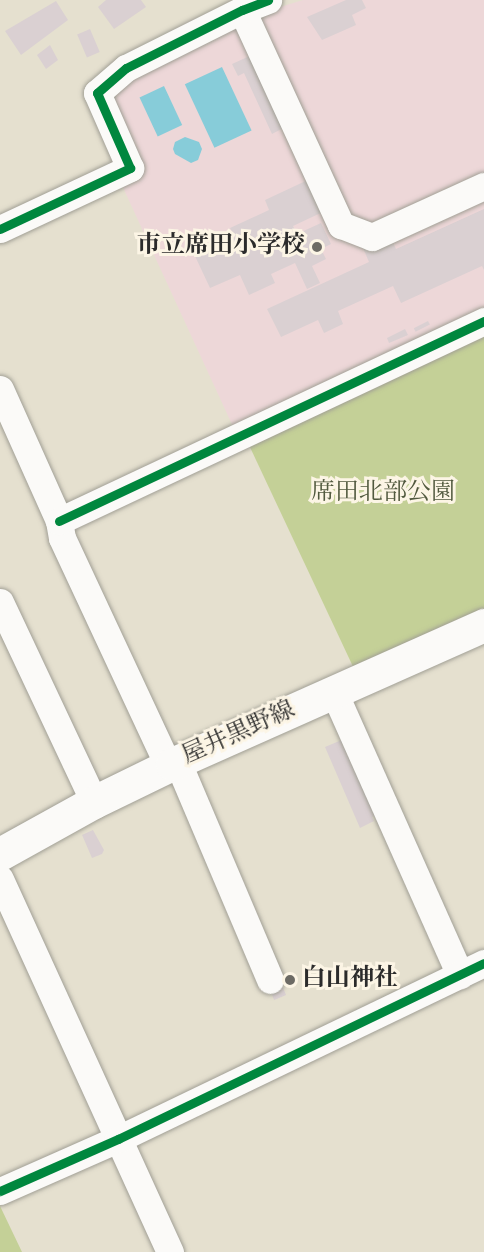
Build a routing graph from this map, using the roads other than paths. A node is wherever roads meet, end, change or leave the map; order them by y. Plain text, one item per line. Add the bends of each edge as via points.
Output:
1 (268, 0) edge
2 (242, 10) junction
3 (484, 186) edge
4 (0, 229) edge
5 (484, 321) edge
6 (0, 389) edge
7 (7, 425) edge
8 (59, 521) junction
9 (0, 602) edge
10 (484, 626) edge
11 (334, 692) junction
12 (172, 764) junction
13 (94, 802) junction
14 (0, 854) edge
15 (0, 879) edge
16 (484, 963) edge
17 (460, 975) junction
18 (270, 980) dead end
19 (118, 1139) junction
20 (0, 1191) edge
21 (170, 1252) edge

1 - 2 street
2 - 3 street via 341,225 372,237
2 - 4 street via 126,68 98,93 130,168
5 - 8 street
6 - 7 street
7 - 8 street
8 - 12 street via 62,538 164,757
9 - 13 street
10 - 11 main road, 屋井黒野線
11 - 12 main road, 屋井黒野線
11 - 17 street
12 - 13 main road, 屋井黒野線
12 - 18 street via 181,770
13 - 14 main road, 屋井黒野線
15 - 19 street
16 - 17 street
17 - 19 street
19 - 20 street
19 - 21 street

